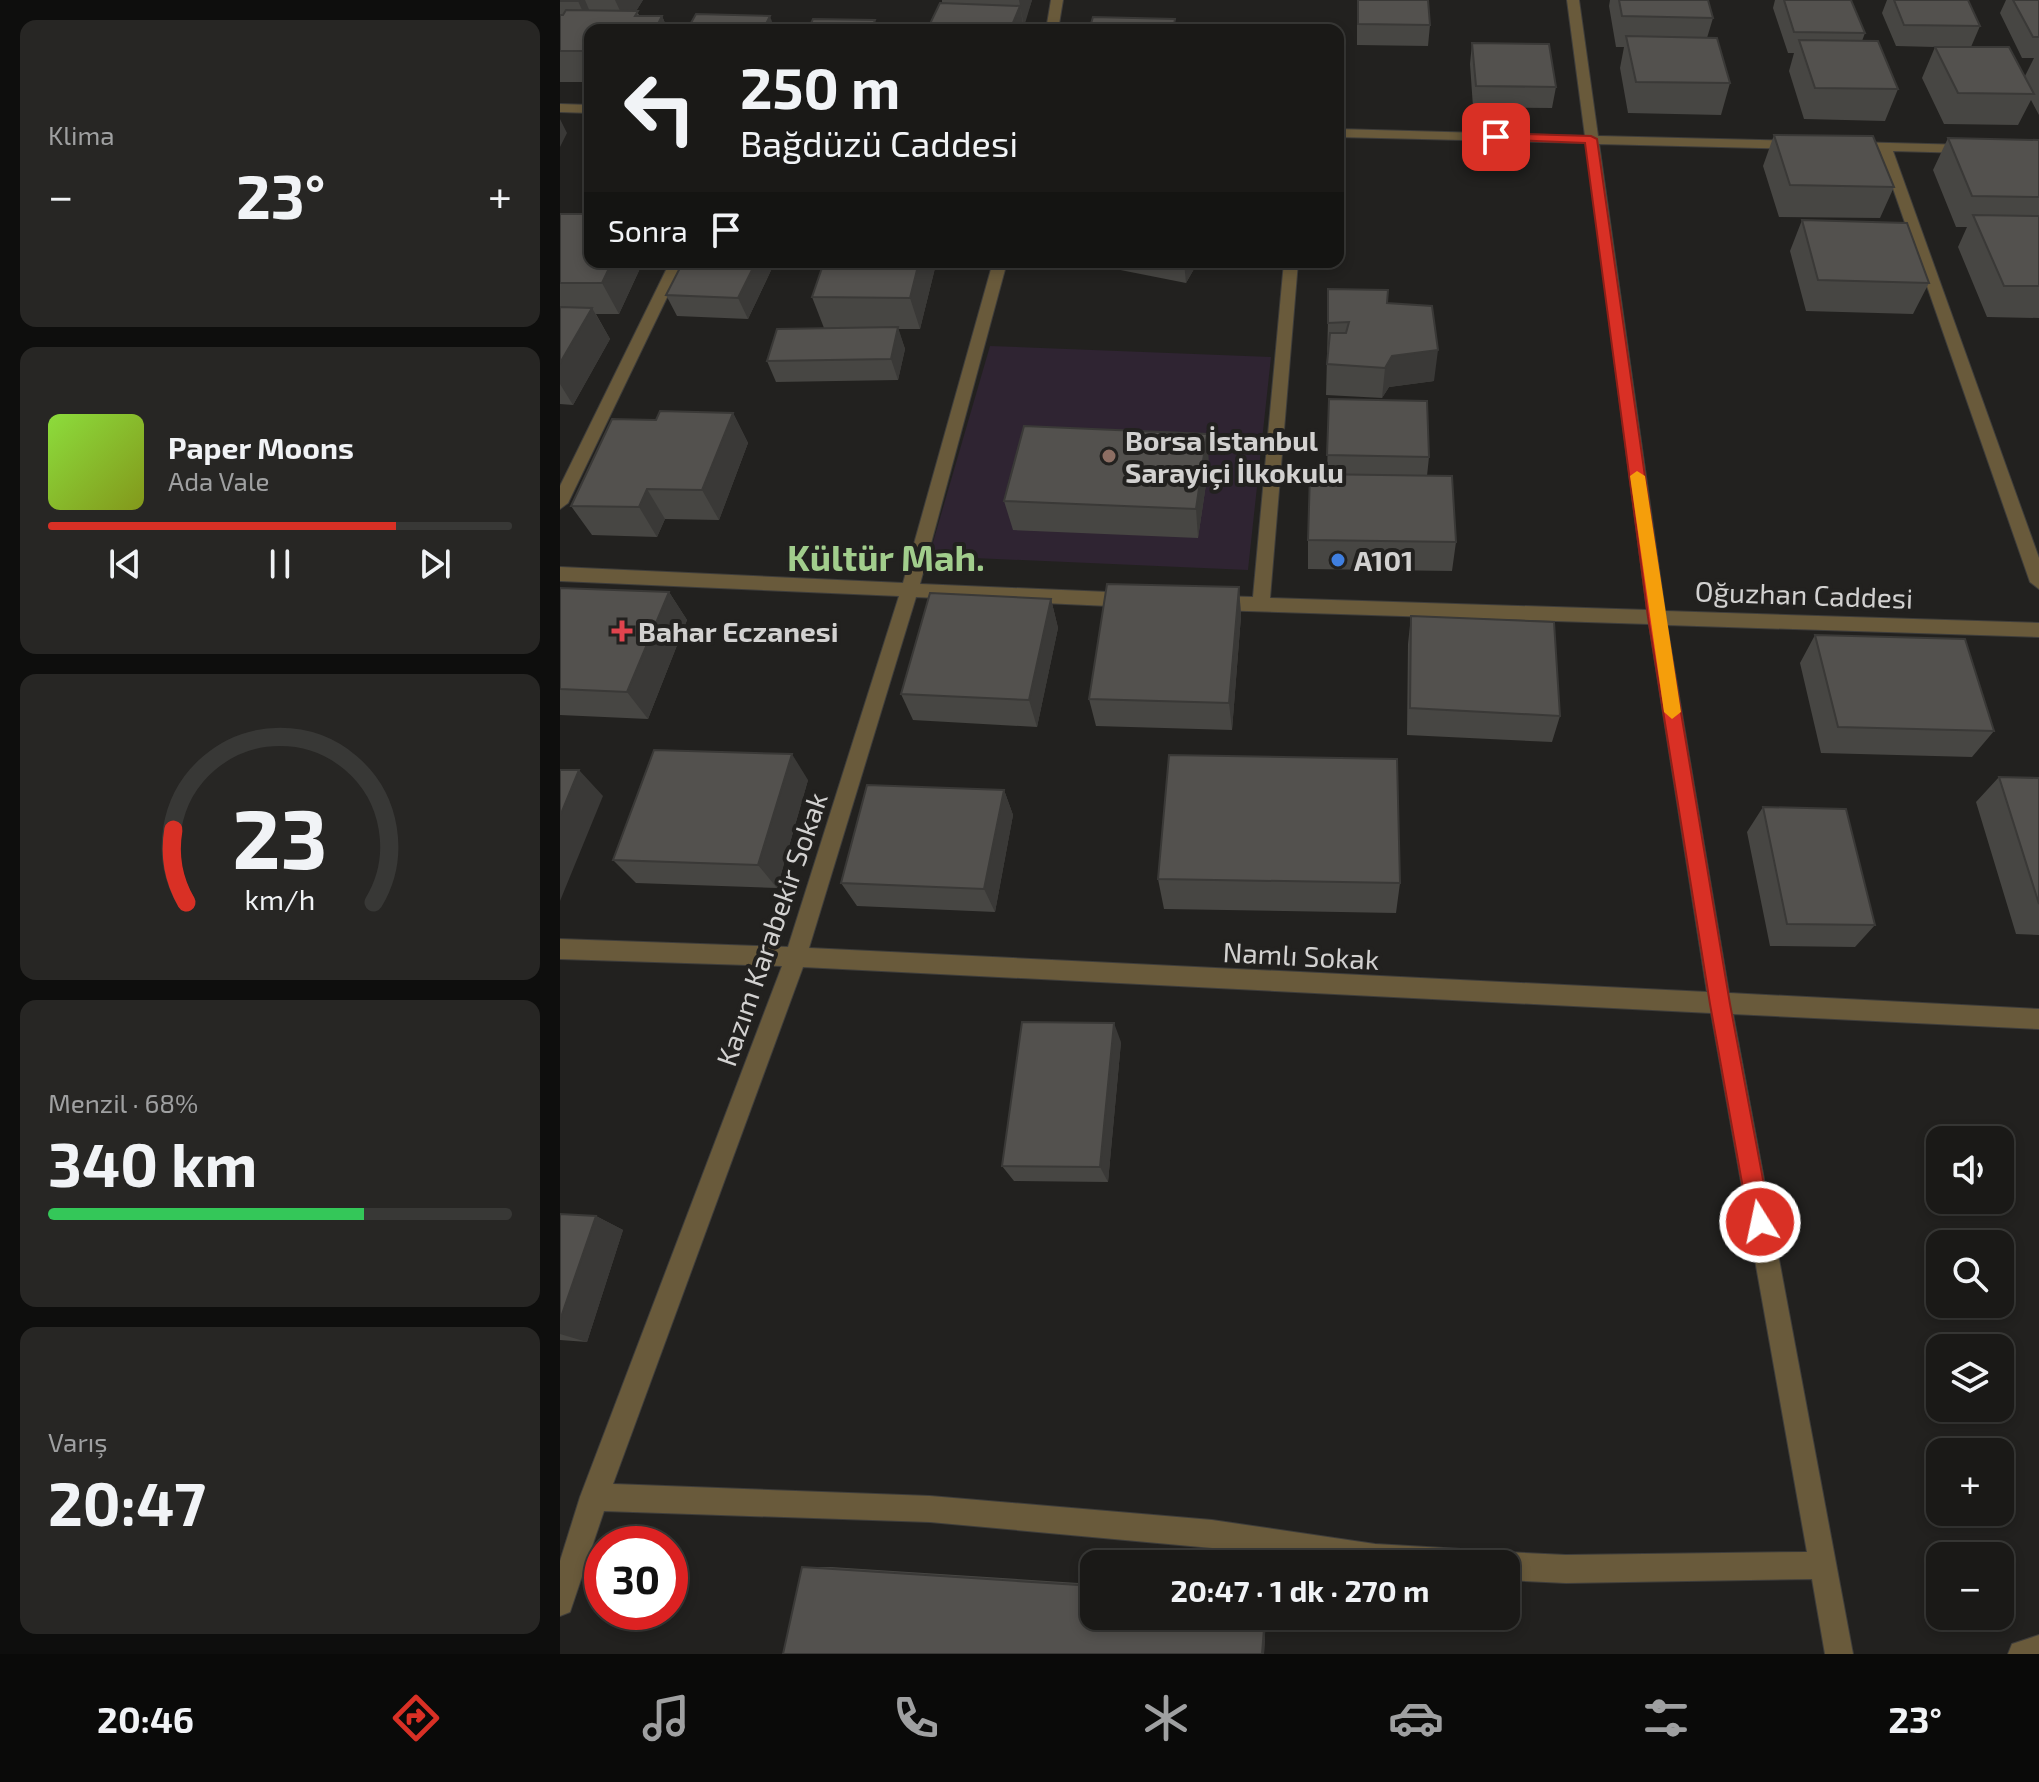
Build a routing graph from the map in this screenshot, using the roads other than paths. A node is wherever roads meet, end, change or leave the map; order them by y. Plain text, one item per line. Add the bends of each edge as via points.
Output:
1 (1057, 0) edge
2 (1573, 0) edge
3 (1053, 24) edge
4 (560, 108) edge
5 (584, 109) edge
6 (1344, 133) edge
7 (1591, 139) junction
8 (1808, 145) edge
9 (1838, 146) edge
10 (1885, 147) junction
11 (1977, 149) edge
12 (674, 268) edge
13 (998, 268) edge
14 (1290, 268) edge
15 (560, 503) edge
16 (560, 574) edge
17 (2039, 582) edge
18 (911, 592) junction
19 (1150, 601) edge
20 (1198, 602) edge
21 (1261, 605) junction
22 (1657, 617) junction
23 (2039, 630) edge
24 (560, 949) edge
25 (796, 957) junction
26 (1720, 1004) junction
27 (2039, 1019) edge
28 (593, 1497) junction
29 (1321, 1550) edge
30 (1823, 1565) junction
31 (1520, 1567) edge
32 (560, 1602) edge
33 (2039, 1649) edge
34 (1839, 1654) edge
35 (2022, 1654) edge

1 - 3 street
2 - 7 street
4 - 5 street
6 - 7 street
7 - 8 street
7 - 22 street
9 - 10 street
10 - 11 street
10 - 17 street
12 - 15 street
13 - 18 street, Kazım Karabekir Sokak
14 - 21 street
16 - 18 street
18 - 19 street
18 - 25 street, Kazım Karabekir Sokak
20 - 21 street, Oğuzhan Caddesi
21 - 22 street, Oğuzhan Caddesi
22 - 23 street, Oğuzhan Caddesi
22 - 26 street
24 - 25 street, Namlı Sokak
25 - 26 street, Namlı Sokak
25 - 28 street, Kazım Karabekir Sokak
26 - 27 street, Namlı Sokak
26 - 30 street
28 - 29 street via 930,1509 1212,1534
28 - 32 street, Kazım Karabekir Sokak
30 - 31 street
30 - 34 street
33 - 35 street

